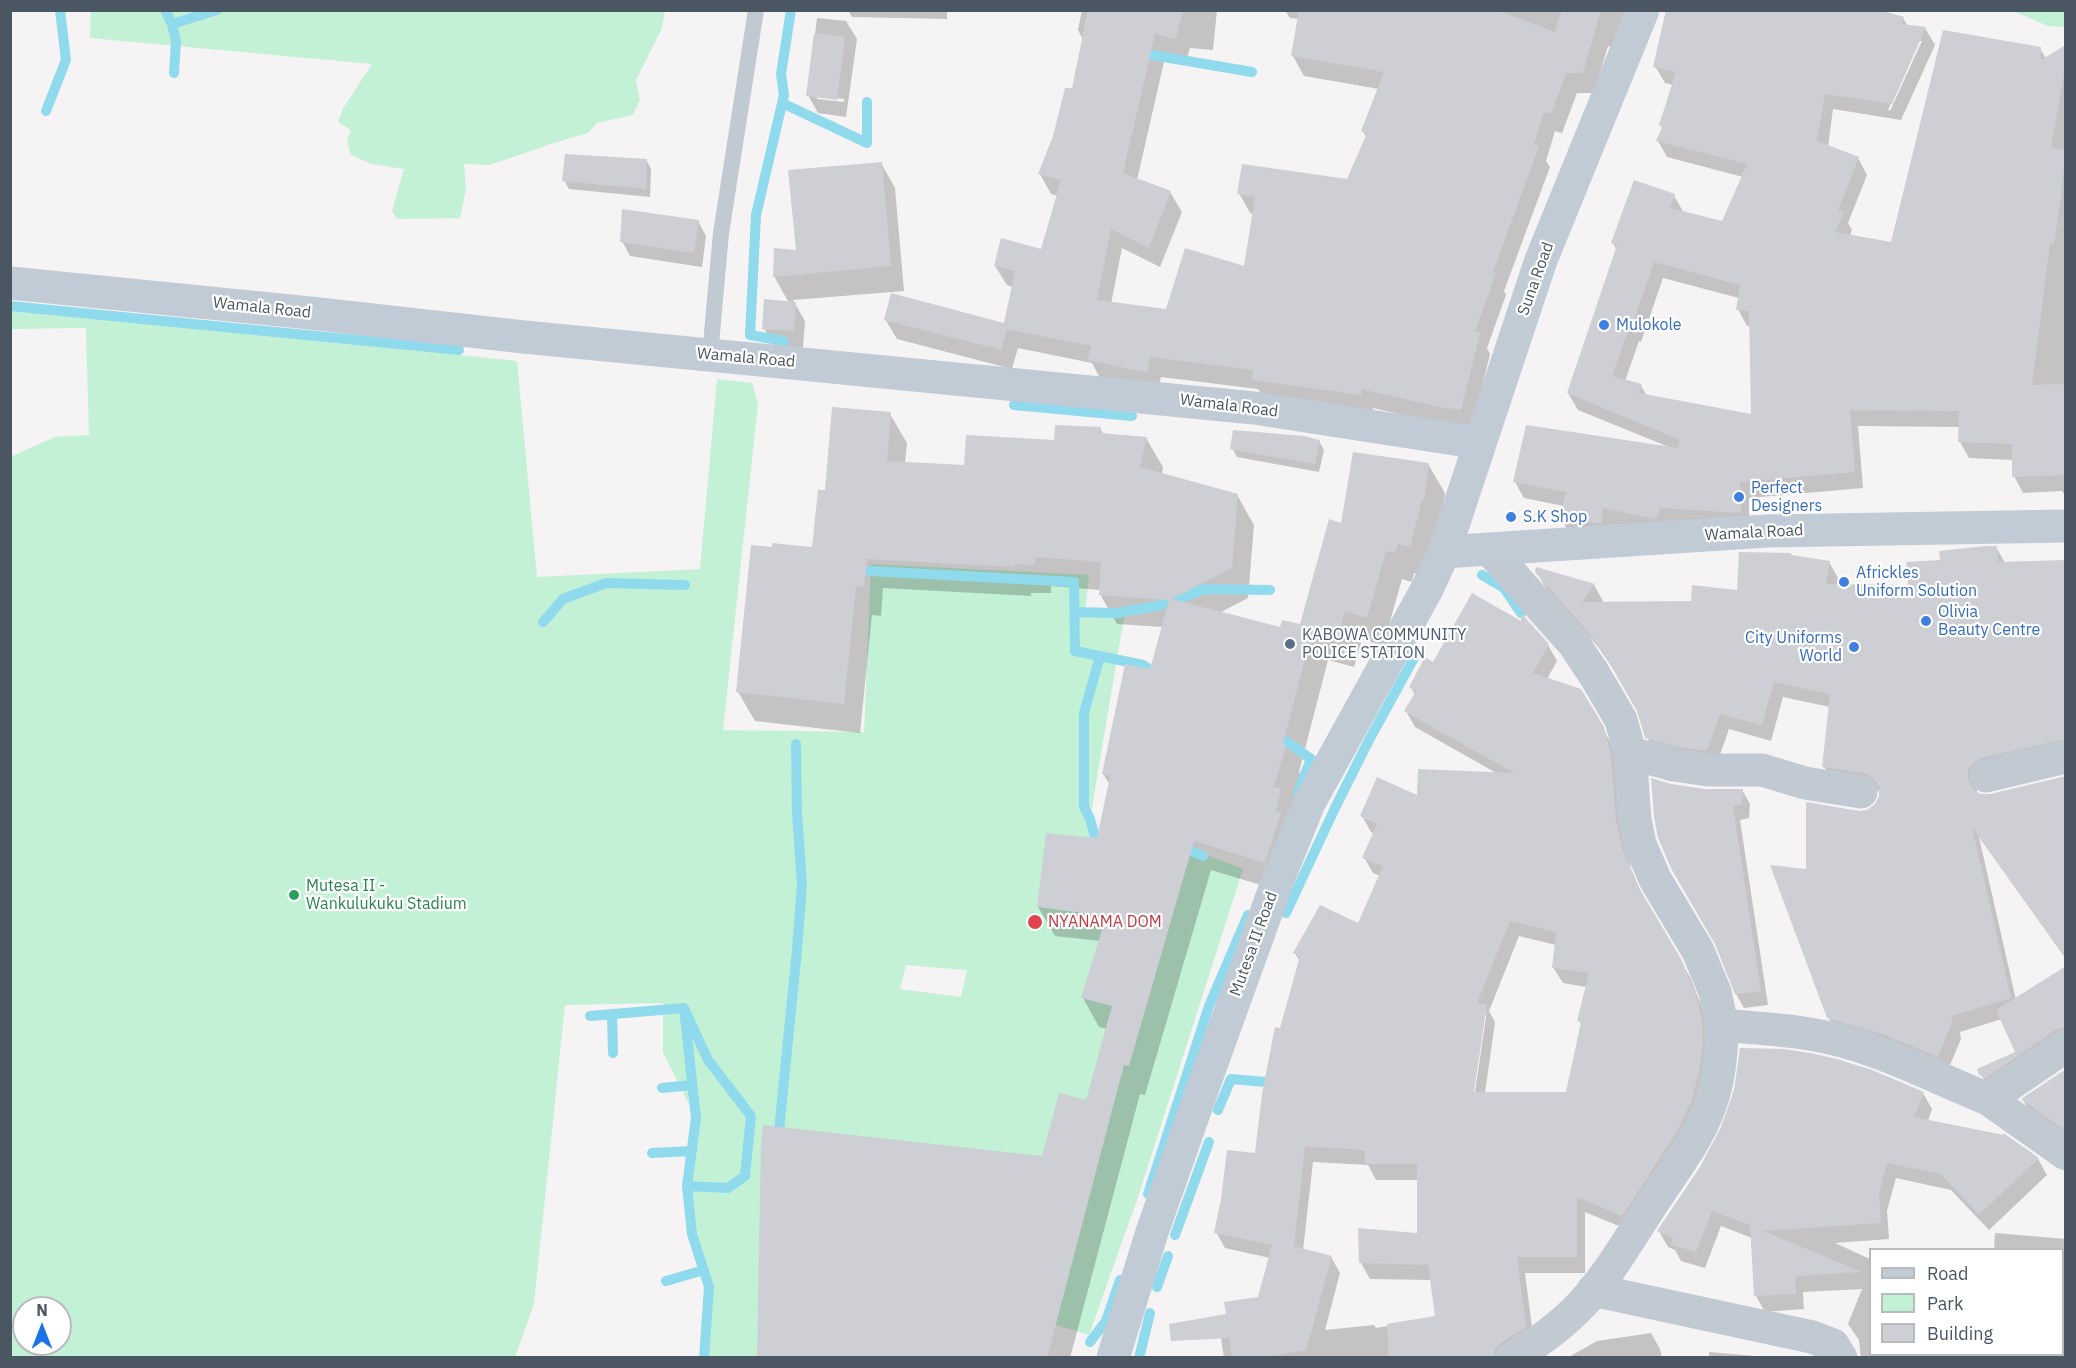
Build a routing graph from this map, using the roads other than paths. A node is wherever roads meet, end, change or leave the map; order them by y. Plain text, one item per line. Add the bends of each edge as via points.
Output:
1 (756, 10) edge
2 (1643, 10) edge
3 (10, 283) edge
4 (710, 355) junction
5 (1480, 443) junction
6 (2066, 526) edge
7 (1490, 550) junction
8 (1444, 552) junction
9 (1630, 753) junction
10 (2066, 757) edge
11 (1986, 776) dead end
12 (1861, 792) dead end
13 (1722, 1025) junction
14 (2066, 1046) edge
15 (1988, 1099) junction
16 (2066, 1154) edge
17 (1593, 1290) junction
18 (1113, 1358) edge
19 (1512, 1358) edge
20 (1841, 1358) edge

1 - 4 lane via 721,233
2 - 5 street, Suna Road via 1541,260
3 - 4 street, Wamala Road
4 - 5 street, Wamala Road via 1254,408
5 - 8 street, Suna Road
6 - 7 street, Wamala Road via 1767,531
7 - 8 street, Wamala Road
7 - 9 street via 1588,664 1621,720
8 - 18 street, Mutesa II Road via 1310,803 1283,866 1152,1232
9 - 12 street via 1708,770 1762,770 1805,783
9 - 13 street via 1640,844 1654,879 1698,951 1715,992
10 - 11 street
13 - 15 street via 1842,1041
13 - 17 street via 1715,1085 1700,1128
14 - 15 street
15 - 16 street
17 - 19 street via 1560,1324
17 - 20 street via 1822,1340 1833,1344

